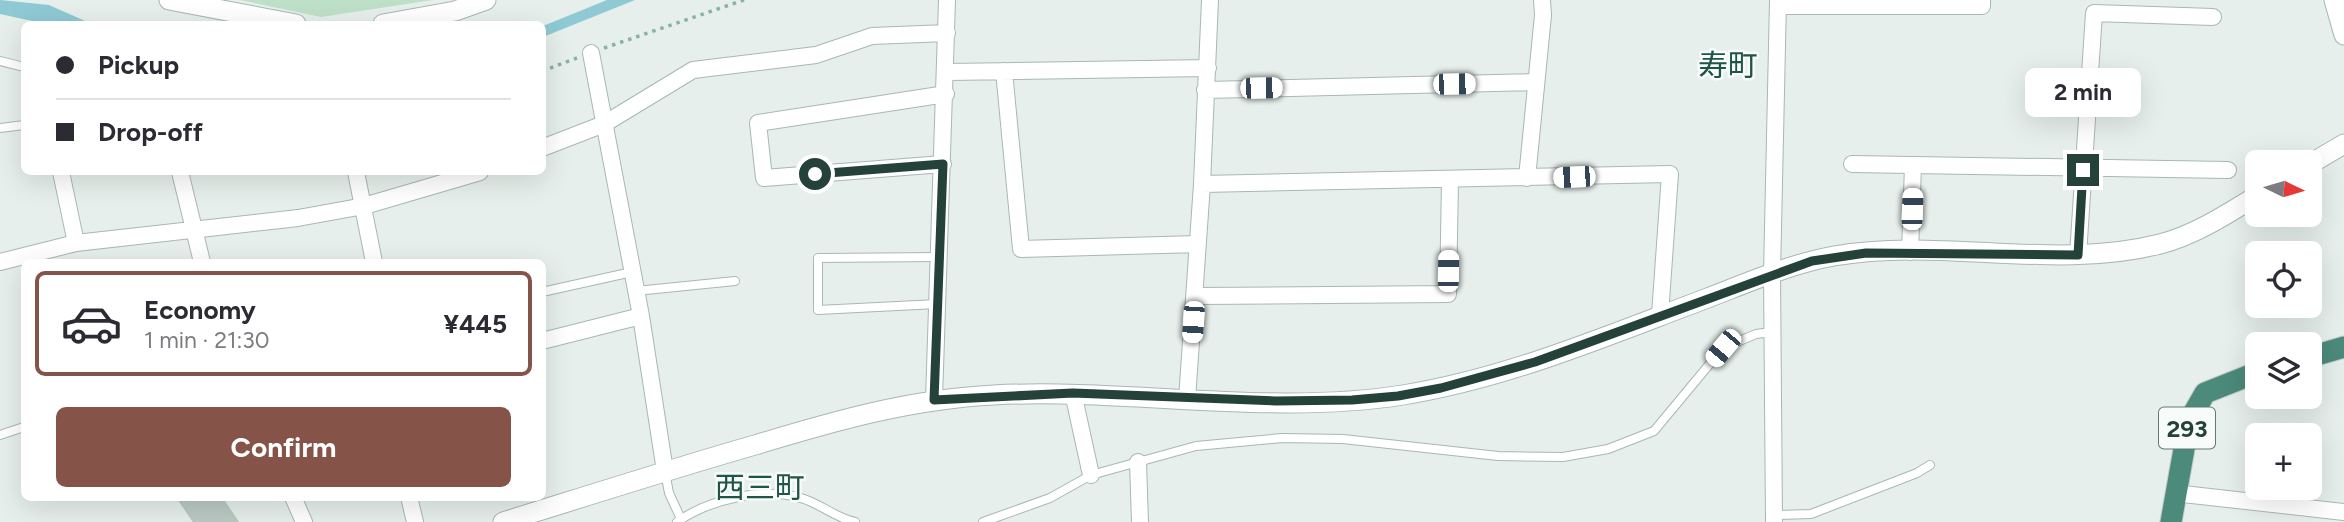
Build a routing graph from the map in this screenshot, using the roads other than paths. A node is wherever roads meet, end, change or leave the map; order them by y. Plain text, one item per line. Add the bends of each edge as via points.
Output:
1 (169, 0) edge
2 (486, 0) edge
3 (947, 0) edge
4 (1210, 0) edge
5 (1542, 0) edge
6 (1982, 0) edge
7 (2334, 0) edge
8 (1778, 3) edge
9 (2094, 7) edge
10 (2213, 17) dead end
11 (280, 21) edge
12 (400, 21) edge
13 (2342, 25) edge
14 (947, 33) junction
15 (591, 53) road end
16 (0, 61) edge
17 (21, 66) edge
18 (1208, 68) junction
19 (1004, 71) junction
20 (947, 72) junction
21 (1536, 82) junction
22 (1205, 90) junction
23 (946, 94) junction
24 (604, 124) junction
25 (21, 125) edge
26 (0, 128) edge
27 (2344, 144) edge
28 (546, 146) edge
29 (2322, 157) edge
30 (943, 164) junction
31 (1852, 164) dead end
32 (1913, 166) junction
33 (2083, 170) junction
34 (2228, 170) dead end
35 (62, 175) edge
36 (181, 175) edge
37 (357, 175) edge
38 (470, 175) edge
39 (1527, 178) junction
40 (1450, 180) junction
41 (1202, 184) junction
42 (2245, 203) edge
43 (364, 206) junction
44 (192, 230) junction
45 (76, 243) junction
46 (1198, 244) junction
47 (1910, 252) junction
48 (2078, 255) junction
49 (939, 257) junction
50 (201, 259) edge
51 (373, 259) edge
52 (0, 262) edge
53 (632, 272) junction
54 (1772, 274) junction
55 (735, 281) dead end
56 (546, 291) edge
57 (636, 291) junction
58 (1195, 296) junction
59 (937, 303) junction
60 (1660, 315) junction
61 (640, 316) junction
62 (1772, 332) junction
63 (546, 340) edge
64 (2344, 347) edge
65 (2322, 353) edge
66 (2245, 377) edge
67 (1073, 393) junction
68 (1188, 398) junction
69 (934, 400) junction
70 (21, 428) edge
71 (0, 435) edge
72 (1138, 462) junction
73 (1930, 465) dead end
74 (665, 471) junction
75 (1091, 475) junction
76 (2174, 494) junction
77 (295, 501) edge
78 (410, 501) edge
79 (2344, 512) edge
80 (1774, 518) edge
81 (679, 521) edge
82 (304, 522) edge
83 (415, 522) edge
84 (503, 522) edge
85 (855, 522) edge
86 (983, 522) edge
87 (1140, 522) edge
88 (2171, 522) edge

1 - 11 street
2 - 12 street via 456,11
3 - 14 street
4 - 18 street
5 - 21 street
6 - 8 street via 1982,6
7 - 13 street
8 - 54 street
9 - 10 street
9 - 33 street
14 - 20 street
14 - 24 street via 872,36 816,55 693,70
15 - 24 street
16 - 17 lane
18 - 19 street
18 - 22 street
19 - 20 street
19 - 46 street via 1021,249
20 - 23 street
21 - 22 street
21 - 39 street
22 - 41 street
23 - 30 street
23 - 30 street via 758,122 764,178
24 - 28 street
24 - 53 street
25 - 26 lane
27 - 29 street
30 - 49 street
31 - 32 street
32 - 33 street
32 - 47 street
33 - 34 street
33 - 48 street
35 - 45 street
36 - 44 street
37 - 43 street
38 - 43 street
39 - 40 street
39 - 60 street via 1670,174
40 - 41 street
40 - 58 street via 1448,294
41 - 46 street
42 - 48 street via 2166,243
43 - 44 street
43 - 51 street
44 - 45 street
44 - 50 street
45 - 52 street
46 - 58 street
47 - 48 street
47 - 54 street via 1840,255
49 - 59 street
49 - 59 lane via 818,258 818,310
53 - 56 lane
53 - 57 street
54 - 60 street
54 - 62 street
55 - 57 lane
57 - 61 street
58 - 68 street
59 - 69 street
60 - 68 street via 1535,362 1398,396 1352,400
61 - 63 street
61 - 74 street
62 - 72 lane via 1723,348 1654,431 1608,449 1563,457 1498,456 1357,440 1282,438 1196,446
62 - 80 street
64 - 65 highway
66 - 76 highway, 293 via 2205,393 2189,421
67 - 68 street
67 - 69 street
67 - 75 street
69 - 74 street via 849,417
70 - 71 lane
72 - 75 lane
72 - 87 street
73 - 80 lane via 1811,514
74 - 81 lane
74 - 84 street
75 - 86 lane via 1050,498
76 - 79 street
76 - 88 highway, 293
77 - 82 street
78 - 83 street
81 - 85 lane via 726,500 764,494 804,499

